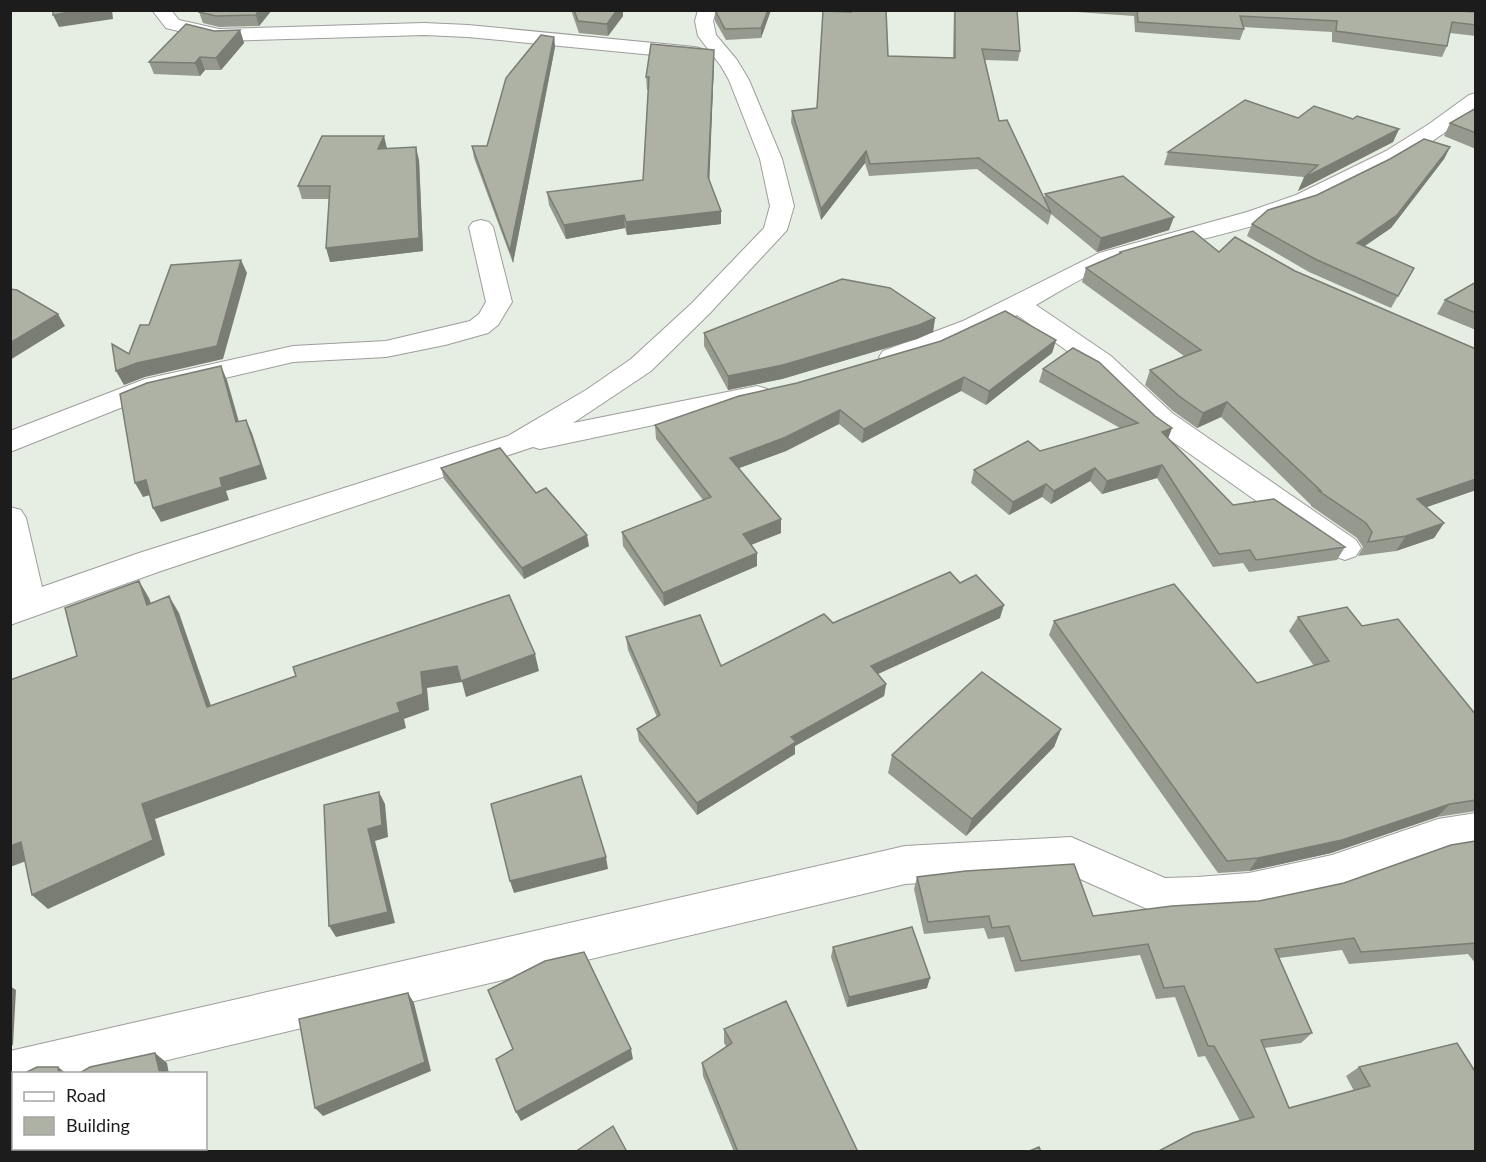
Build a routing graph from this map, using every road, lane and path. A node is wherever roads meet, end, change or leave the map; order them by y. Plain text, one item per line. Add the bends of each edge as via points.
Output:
1 (161, 10) edge
2 (707, 10) edge
3 (721, 55) junction
4 (1476, 99) edge
5 (481, 227) dead end
6 (1212, 229) junction
7 (1241, 246) edge
8 (1018, 304) junction
9 (865, 366) edge
10 (786, 389) edge
11 (10, 442) edge
12 (518, 443) junction
13 (10, 518) edge
14 (1345, 548) edge
15 (20, 609) edge
16 (1476, 831) edge
17 (19, 1072) edge

1 - 3 street via 173,24 219,35 435,30
2 - 3 street via 707,36
3 - 12 street via 739,80 771,159 782,206 775,230 642,365
4 - 6 street via 1444,125 1344,180 1302,200
5 - 11 street via 499,302 479,327 386,349 293,354 145,388
6 - 7 street
6 - 8 street via 1107,259 1066,276
8 - 9 street via 928,347
8 - 14 street via 1101,362 1162,420
10 - 12 street
12 - 15 street via 150,562
13 - 15 street
16 - 17 street via 1438,837 1332,874 1249,892 1197,896 1163,897 1071,855 905,865

